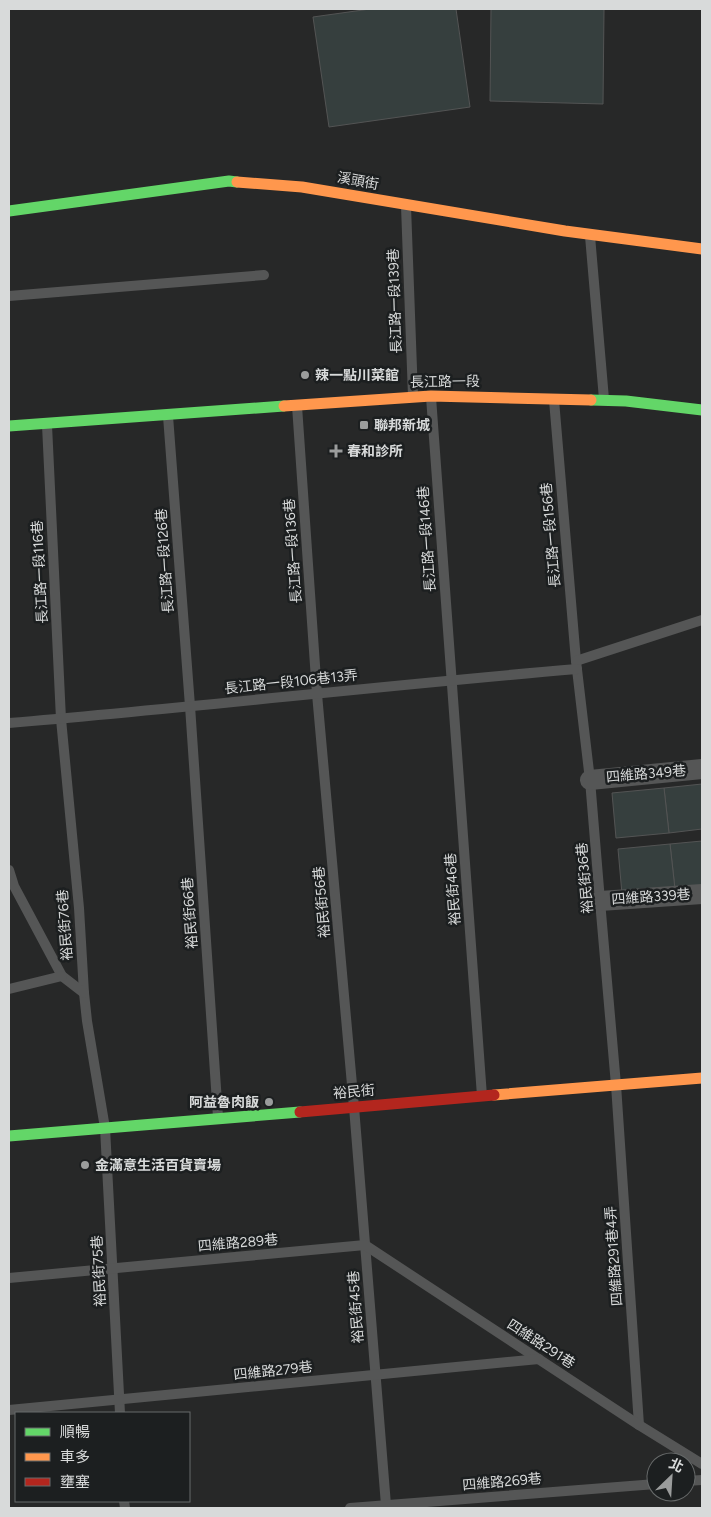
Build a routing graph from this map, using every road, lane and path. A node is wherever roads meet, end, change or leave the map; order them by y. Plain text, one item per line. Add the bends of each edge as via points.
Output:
1 (406, 204) junction
2 (9, 211) edge
3 (590, 234) junction
4 (702, 249) edge
5 (264, 275) dead end
6 (9, 296) edge
7 (431, 396) junction
8 (413, 397) junction
9 (554, 399) junction
10 (604, 400) junction
11 (297, 405) junction
12 (702, 410) edge
13 (168, 415) junction
14 (47, 424) junction
15 (9, 426) edge
16 (702, 620) edge
17 (576, 665) junction
18 (451, 680) junction
19 (317, 694) junction
20 (190, 706) junction
21 (61, 719) junction
22 (9, 723) edge
23 (702, 769) edge
24 (590, 780) junction
25 (9, 872) edge
26 (702, 894) edge
27 (600, 900) junction
28 (62, 976) junction
29 (9, 989) edge
30 (84, 993) junction
31 (702, 1078) edge
32 (616, 1086) junction
33 (482, 1097) junction
34 (354, 1107) junction
35 (218, 1118) junction
36 (105, 1128) junction
37 (9, 1136) edge
38 (365, 1245) junction
39 (112, 1268) junction
40 (9, 1278) edge
41 (539, 1359) junction
42 (376, 1375) junction
43 (119, 1400) junction
44 (9, 1410) edge
45 (120, 1412) edge
46 (639, 1425) junction
47 (702, 1464) edge
48 (646, 1485) edge
49 (475, 1503) edge
50 (386, 1505) junction
51 (350, 1508) edge

1 - 2 street, 溪頭街 via 302,187 229,181
1 - 3 street, 溪頭街
1 - 8 lane, 長江路一段139巷
3 - 4 street, 溪頭街
3 - 10 lane
5 - 6 lane
7 - 8 street, 長江路一段
7 - 9 street, 長江路一段
7 - 18 lane, 長江路一段146巷
8 - 11 street, 長江路一段
9 - 10 street, 長江路一段
9 - 17 lane, 長江路一段156巷
10 - 12 street, 長江路一段
11 - 13 street, 長江路一段
11 - 19 lane, 長江路一段136巷
13 - 14 street, 長江路一段
13 - 20 lane, 長江路一段126巷
14 - 15 street, 長江路一段
14 - 21 lane, 長江路一段116巷
16 - 17 lane, 長江路一段106巷13弄
17 - 18 lane, 長江路一段106巷13弄
17 - 24 lane, 裕民街36巷
18 - 19 lane, 長江路一段106巷13弄
18 - 33 lane, 裕民街46巷
19 - 20 lane, 長江路一段106巷13弄
19 - 34 lane, 裕民街56巷
20 - 21 lane, 長江路一段106巷13弄
20 - 35 lane, 裕民街66巷
21 - 22 lane, 長江路一段106巷13弄
21 - 30 lane, 裕民街76巷
23 - 24 street, 四維路349巷
24 - 27 lane, 裕民街36巷
25 - 28 lane
26 - 27 street, 四維路339巷
27 - 32 lane, 裕民街36巷
28 - 29 lane
28 - 30 lane
30 - 36 lane, 裕民街76巷
31 - 32 street, 裕民街
32 - 33 street, 裕民街
32 - 46 lane, 四維路291巷4弄
33 - 34 street, 裕民街
34 - 35 street, 裕民街
34 - 38 lane, 裕民街45巷
35 - 36 street, 裕民街
36 - 37 street, 裕民街
36 - 39 lane, 裕民街75巷
38 - 39 lane, 四維路289巷
38 - 41 lane, 四維路291巷
38 - 42 lane, 裕民街45巷
39 - 40 lane, 四維路289巷
39 - 43 lane, 裕民街75巷
41 - 42 lane, 四維路279巷
41 - 46 lane, 四維路291巷
42 - 43 lane, 四維路279巷
42 - 50 lane, 裕民街45巷
43 - 44 lane, 四維路279巷
43 - 45 lane, 裕民街75巷
46 - 47 lane, 四維路291巷
48 - 49 lane, 四維路269巷
49 - 50 lane, 四維路269巷
50 - 51 lane, 四維路269巷

